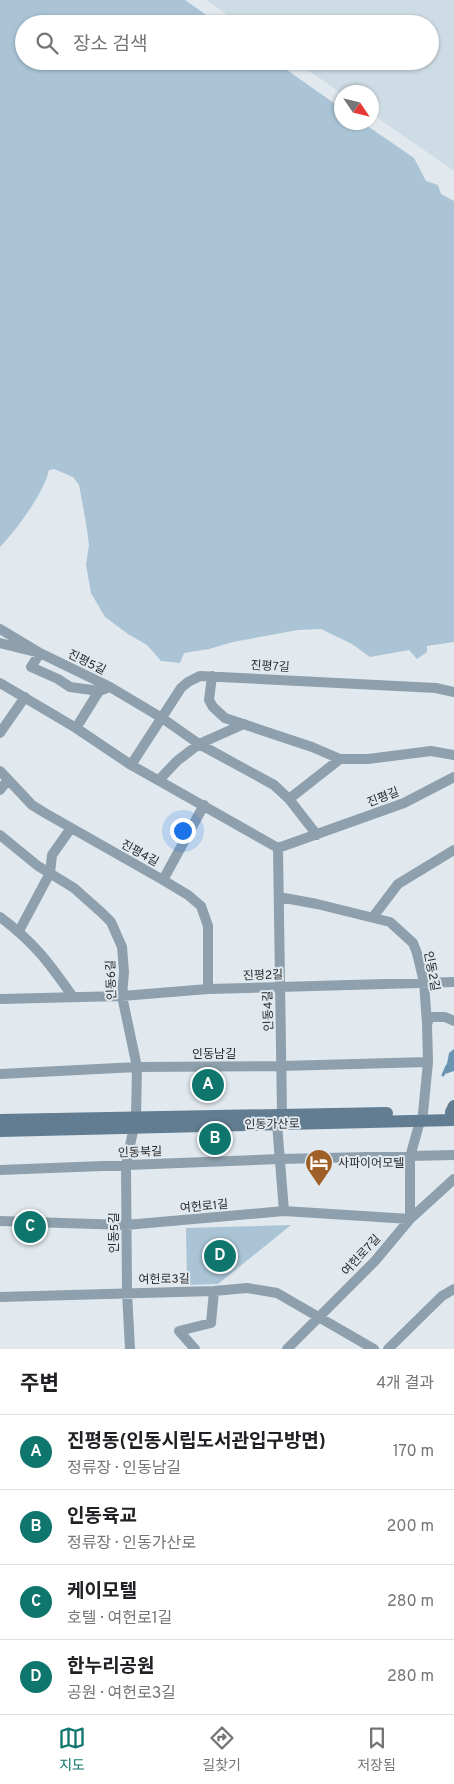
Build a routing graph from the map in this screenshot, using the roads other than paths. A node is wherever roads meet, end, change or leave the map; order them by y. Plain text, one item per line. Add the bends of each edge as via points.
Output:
1 (0, 629) edge
2 (0, 643) edge
3 (40, 653) junction
4 (212, 676) junction
5 (0, 683) edge
6 (110, 687) junction
7 (100, 691) junction
8 (454, 692) edge
9 (24, 697) junction
10 (162, 718) junction
11 (244, 724) junction
12 (76, 728) junction
13 (0, 733) edge
14 (200, 744) junction
15 (454, 754) edge
16 (340, 759) junction
17 (131, 765) junction
18 (0, 771) edge
19 (454, 777) edge
20 (8, 780) junction
21 (159, 780) junction
22 (0, 790) edge
23 (289, 799) junction
24 (204, 805) junction
25 (71, 828) junction
26 (0, 835) edge
27 (317, 835) junction
28 (278, 848) junction
29 (454, 850) edge
30 (50, 873) junction
31 (164, 880) junction
32 (279, 897) junction
33 (0, 917) edge
34 (373, 917) junction
35 (19, 931) junction
36 (424, 982) junction
37 (454, 982) edge
38 (279, 987) junction
39 (208, 989) junction
40 (122, 996) junction
41 (73, 997) junction
42 (0, 999) edge
43 (454, 1021) edge
44 (427, 1024) junction
45 (428, 1062) junction
46 (282, 1066) junction
47 (137, 1067) junction
48 (0, 1074) edge
49 (453, 1112) edge
50 (421, 1117) junction
51 (280, 1119) junction
52 (0, 1120) edge
53 (135, 1122) junction
54 (0, 1131) edge
55 (454, 1155) edge
56 (410, 1157) junction
57 (280, 1159) junction
58 (126, 1165) junction
59 (0, 1170) edge
60 (454, 1179) edge
61 (284, 1211) junction
62 (410, 1219) junction
63 (0, 1221) edge
64 (126, 1225) junction
65 (454, 1289) edge
66 (214, 1291) junction
67 (127, 1292) junction
68 (0, 1297) edge
69 (318, 1317) junction
70 (130, 1349) edge
71 (196, 1349) edge
72 (287, 1349) edge
73 (374, 1349) edge
74 (388, 1349) edge

1 - 3 street, 진평5길
2 - 3 street
3 - 6 street, 진평5길
3 - 7 street via 31,667 70,687
4 - 8 street, 진평7길 via 436,688
4 - 10 street, 진평7길 via 200,676 188,682
4 - 11 street via 209,700 213,707 225,718
5 - 9 street
6 - 7 street
6 - 10 street, 진평5길
7 - 12 street
9 - 12 street
9 - 13 street
10 - 14 street
10 - 17 street, 진평7길
11 - 14 street
11 - 16 street
12 - 17 street
14 - 21 street
14 - 23 street via 274,785
15 - 16 street via 431,751
16 - 23 street
17 - 21 street
18 - 20 street, 진평4길
19 - 27 street, 진평길 via 404,803
20 - 22 street
20 - 25 street, 진평4길 via 32,805
21 - 24 street
23 - 27 street
24 - 28 street
24 - 31 street
25 - 30 street via 52,855
25 - 31 street, 진평4길
26 - 30 street, 인동6길
27 - 28 street, 진평길
28 - 32 street, 인동4길
29 - 34 street via 398,884
30 - 35 street
30 - 40 street, 인동6길 via 74,888 111,922 122,947
31 - 39 street, 진평4길 via 201,906 208,926
32 - 34 street, 인동2길
32 - 38 street, 인동4길
33 - 35 street
34 - 36 street, 인동2길 via 390,922 413,942
35 - 41 street via 46,958
36 - 37 street, 진평2길
36 - 38 street, 진평2길
36 - 44 street, 인동2길
38 - 39 street, 진평2길
38 - 46 street, 인동4길
39 - 40 street, 진평2길
40 - 41 street, 진평2길
40 - 47 street, 인동6길
41 - 42 street, 진평2길
43 - 44 street via 430,1017
44 - 45 street, 인동2길
45 - 46 street, 인동남길
45 - 50 street, 인동2길
46 - 47 street, 인동남길
46 - 51 street, 인동4길
47 - 48 street, 인동남길
47 - 53 street, 인동6길
49 - 50 main road, 인동가산로
50 - 51 main road, 인동가산로
50 - 56 street, 인동2길
51 - 53 main road, 인동가산로
51 - 57 street, 인동4길
52 - 53 main road, 인동가산로
53 - 54 main road, 인동가산로
53 - 58 street, 인동5길
55 - 56 street, 인동북길
56 - 57 street, 인동북길
56 - 62 street
57 - 58 street, 인동북길
57 - 61 street
58 - 59 street, 인동북길
58 - 64 street, 인동5길
60 - 62 street, 여헌로7길
61 - 62 street, 여헌로1길
61 - 64 street, 여헌로1길
62 - 69 street, 여헌로7길 via 375,1261
63 - 64 street, 여헌로1길
64 - 67 street, 인동5길
65 - 74 street via 442,1296
66 - 67 street, 여헌로3길
66 - 69 street, 여헌로3길 via 247,1288 278,1293
66 - 71 street via 210,1323 179,1331
67 - 68 street, 여헌로3길
67 - 70 street, 인동5길
69 - 72 street, 여헌로7길
69 - 73 street, 여헌로3길

